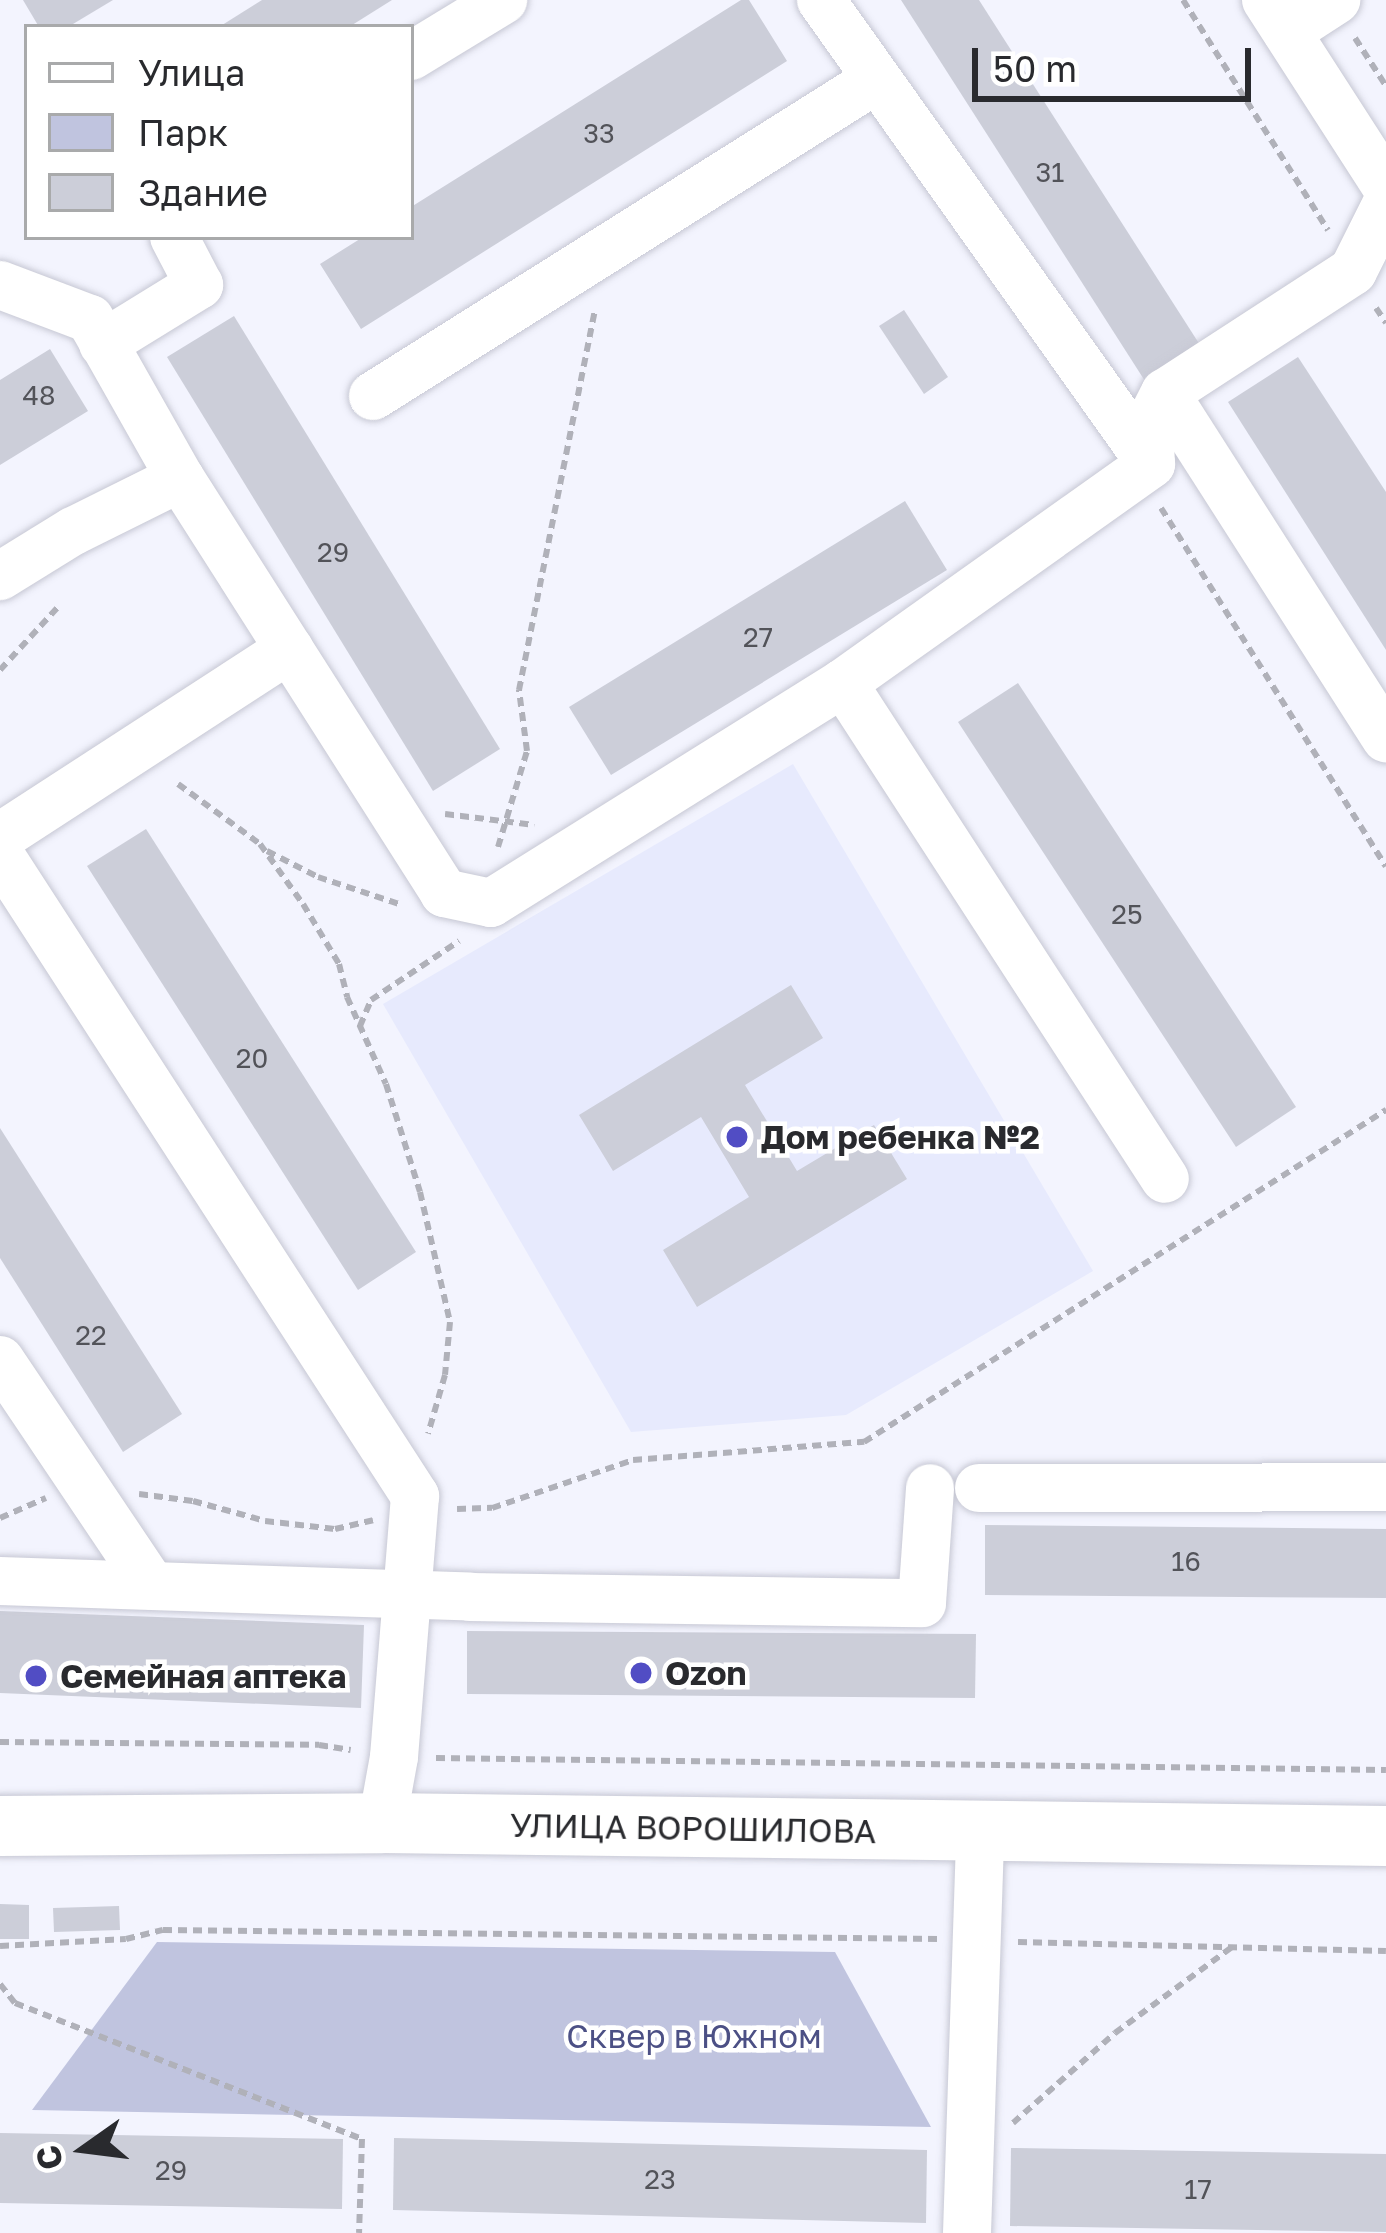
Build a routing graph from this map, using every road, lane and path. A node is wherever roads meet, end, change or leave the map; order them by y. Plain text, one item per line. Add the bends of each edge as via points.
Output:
1 (502, 0) edge
2 (821, 0) edge
3 (1183, 0) edge
4 (1334, 2) edge
5 (1276, 16) edge
6 (414, 54) edge
7 (877, 79) junction
8 (1386, 86) edge
9 (1386, 187) edge
10 (1386, 205) edge
11 (176, 240) edge
12 (596, 256) junction
13 (1353, 271) junction
14 (0, 285) edge
15 (1386, 323) edge
16 (104, 344) junction
17 (1165, 393) junction
18 (373, 397) dead end
19 (1145, 468) junction
20 (180, 478) junction
21 (0, 576) edge
22 (58, 608) dead end
23 (289, 649) junction
24 (0, 670) edge
25 (843, 683) junction
26 (1386, 738) edge
27 (178, 784) dead end
28 (384, 799) junction
29 (505, 822) junction
30 (606, 831) junction
31 (0, 837) edge
32 (264, 850) junction
33 (0, 854) edge
34 (1386, 866) edge
35 (480, 904) junction
36 (360, 1026) junction
37 (1386, 1110) edge
38 (1165, 1179) dead end
39 (0, 1360) edge
40 (1386, 1487) edge
41 (84, 1488) junction
42 (930, 1488) dead end
43 (979, 1488) dead end
44 (415, 1504) junction
45 (0, 1581) edge
46 (152, 1586) junction
47 (407, 1595) junction
48 (0, 1742) edge
49 (394, 1757) junction
50 (1386, 1770) edge
51 (382, 1822) junction
52 (0, 1826) edge
53 (980, 1833) junction
54 (1386, 1836) edge
55 (937, 1940) dead end
56 (1006, 1941) dead end
57 (0, 1946) edge
58 (1232, 1947) junction
59 (1386, 1951) edge
60 (0, 1984) edge
61 (1007, 2130) dead end
62 (359, 2233) edge
63 (967, 2233) edge

1 - 6 street
2 - 7 street
3 - 13 path
4 - 5 street
4 - 8 path
5 - 9 street
7 - 12 street
7 - 19 street
10 - 13 street
11 - 16 street via 199,285
12 - 18 street
12 - 29 path via 598,293 519,690 526,751
13 - 15 path
13 - 17 street
14 - 16 street via 90,319
16 - 20 street
17 - 19 street via 1149,424
17 - 26 street
19 - 25 street
19 - 34 path
20 - 21 street
20 - 23 street
22 - 24 path
23 - 28 street
23 - 31 street
25 - 30 street
25 - 38 street
27 - 32 path
28 - 29 path
28 - 35 street via 444,892
29 - 30 path
29 - 35 path
30 - 35 street
32 - 35 path via 383,902
32 - 36 path via 339,964
33 - 44 street
35 - 36 path via 462,939 371,1000
36 - 44 path via 420,1192 450,1322
37 - 44 path via 864,1442 633,1460 492,1508
39 - 41 street
40 - 43 street
41 - 44 path via 335,1528
41 - 46 street
42 - 47 street via 922,1603
44 - 47 street
45 - 46 street
46 - 47 street
47 - 49 street
48 - 49 path via 320,1745
49 - 50 path
49 - 51 street
51 - 52 main road, УЛИЦА ВОРОШИЛОВА
51 - 53 main road, УЛИЦА ВОРОШИЛОВА
53 - 54 main road, УЛИЦА ВОРОШИЛОВА
53 - 63 street
55 - 57 path via 163,1930
56 - 58 path
58 - 59 path
58 - 61 path via 1115,2033
60 - 62 path via 15,2003 362,2139

